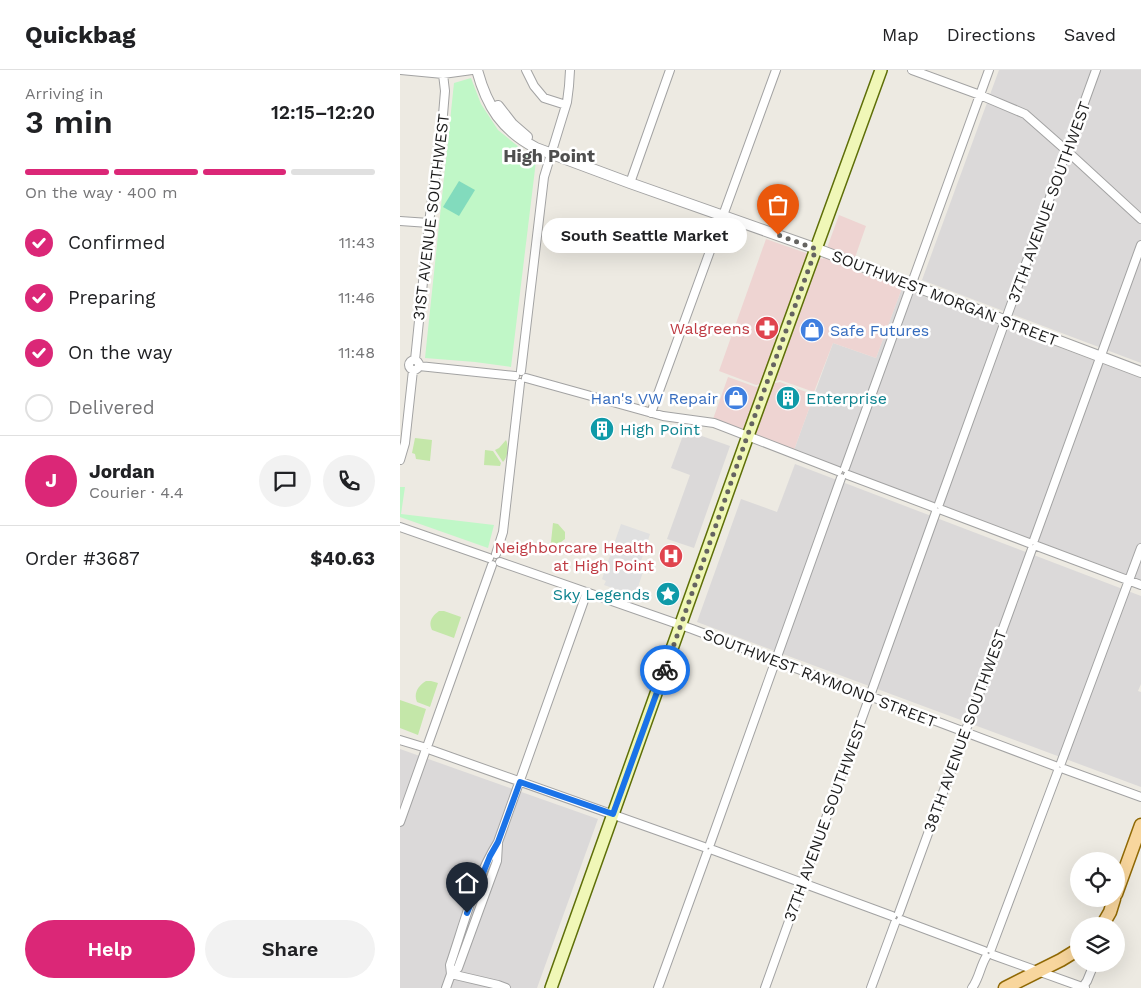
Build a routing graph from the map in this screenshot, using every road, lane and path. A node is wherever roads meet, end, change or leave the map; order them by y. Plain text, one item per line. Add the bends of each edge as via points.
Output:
1 (401, 70) edge
2 (472, 70) edge
3 (477, 70) edge
4 (484, 70) edge
5 (526, 70) edge
6 (570, 70) edge
7 (670, 70) edge
8 (776, 70) edge
9 (881, 70) edge
10 (912, 70) edge
11 (990, 70) edge
12 (1096, 70) edge
13 (442, 74) junction
14 (980, 95) junction
15 (566, 105) junction
16 (1067, 150) junction
17 (550, 154) junction
18 (630, 183) junction
19 (723, 216) junction
20 (1141, 219) edge
21 (400, 221) edge
22 (429, 223) junction
23 (1141, 246) edge
24 (816, 249) junction
25 (911, 285) junction
26 (1006, 321) junction
27 (1101, 357) junction
28 (400, 363) edge
29 (414, 365) junction
30 (1141, 372) edge
31 (521, 377) junction
32 (652, 413) junction
33 (748, 436) junction
34 (400, 460) edge
35 (843, 473) junction
36 (938, 508) junction
37 (400, 527) edge
38 (1033, 544) junction
39 (1141, 548) edge
40 (494, 560) junction
41 (1129, 581) junction
42 (1141, 585) edge
43 (587, 592) junction
44 (681, 625) junction
45 (776, 661) junction
46 (870, 696) junction
47 (964, 732) junction
48 (400, 740) edge
49 (427, 748) junction
50 (1060, 767) junction
51 (520, 782) junction
52 (1141, 797) edge
53 (613, 814) junction
54 (400, 822) edge
55 (1141, 825) edge
56 (709, 849) junction
57 (1125, 869) edge
58 (802, 884) junction
59 (897, 918) junction
60 (989, 953) junction
61 (1070, 954) edge
62 (1038, 971) junction
63 (1091, 972) edge
64 (451, 974) junction
65 (446, 988) edge
66 (506, 988) edge
67 (551, 988) edge
68 (658, 988) edge
69 (764, 988) edge
70 (871, 988) edge
71 (972, 988) edge
72 (1005, 988) edge
73 (1083, 988) edge

1 - 13 street
2 - 13 street
3 - 17 street via 502,124 522,140
4 - 17 street via 499,108 512,124
5 - 15 street via 544,98
6 - 15 street
7 - 18 street
8 - 19 street
9 - 24 main road
10 - 14 street
11 - 14 street
12 - 16 street, 37TH AVENUE SOUTHWEST
13 - 22 street, 31ST AVENUE SOUTHWEST via 445,91 443,115
14 - 16 street via 1025,114
14 - 25 street
15 - 17 street
16 - 20 street
16 - 26 street, 37TH AVENUE SOUTHWEST
17 - 18 street, SOUTHWEST MORGAN STREET
17 - 31 street via 544,177
18 - 19 street, SOUTHWEST MORGAN STREET
19 - 24 street, SOUTHWEST MORGAN STREET
19 - 32 street
21 - 22 street
22 - 29 street, 31ST AVENUE SOUTHWEST
23 - 27 street, 38TH AVENUE SOUTHWEST
24 - 25 street, SOUTHWEST MORGAN STREET
24 - 33 main road
25 - 26 street, SOUTHWEST MORGAN STREET
25 - 35 street
26 - 27 street, SOUTHWEST MORGAN STREET
26 - 36 street, 37TH AVENUE SOUTHWEST
27 - 30 street, SOUTHWEST MORGAN STREET
27 - 38 street, 38TH AVENUE SOUTHWEST
28 - 29 street
29 - 31 street
29 - 34 street, 31ST AVENUE SOUTHWEST
31 - 32 street
31 - 40 street via 503,532
32 - 33 street via 714,424
33 - 35 street
33 - 44 main road
35 - 36 street
35 - 45 street
36 - 38 street
36 - 46 street, 37TH AVENUE SOUTHWEST
37 - 40 street, SOUTHWEST RAYMOND STREET
38 - 41 street
38 - 47 street, 38TH AVENUE SOUTHWEST
39 - 41 street
40 - 43 street, SOUTHWEST RAYMOND STREET
40 - 49 street
41 - 42 street
41 - 50 street
43 - 44 street, SOUTHWEST RAYMOND STREET
43 - 51 street
44 - 45 street, SOUTHWEST RAYMOND STREET
44 - 53 main road
45 - 46 street, SOUTHWEST RAYMOND STREET
45 - 56 street
46 - 47 street, SOUTHWEST RAYMOND STREET
46 - 58 street, 37TH AVENUE SOUTHWEST
47 - 50 street, SOUTHWEST RAYMOND STREET
47 - 59 street, 38TH AVENUE SOUTHWEST
48 - 49 street
49 - 51 street
49 - 54 street
50 - 52 street, SOUTHWEST RAYMOND STREET
50 - 60 street
51 - 53 street
51 - 64 street via 498,842 473,895 450,965
53 - 56 street
53 - 67 main road
55 - 57 main road
56 - 58 street
56 - 68 street
58 - 59 street
58 - 69 street, 37TH AVENUE SOUTHWEST
59 - 60 street
59 - 70 street, 38TH AVENUE SOUTHWEST
60 - 62 street
60 - 71 street
61 - 62 main road
62 - 72 main road
62 - 73 street
63 - 73 street
64 - 65 street
64 - 66 street

